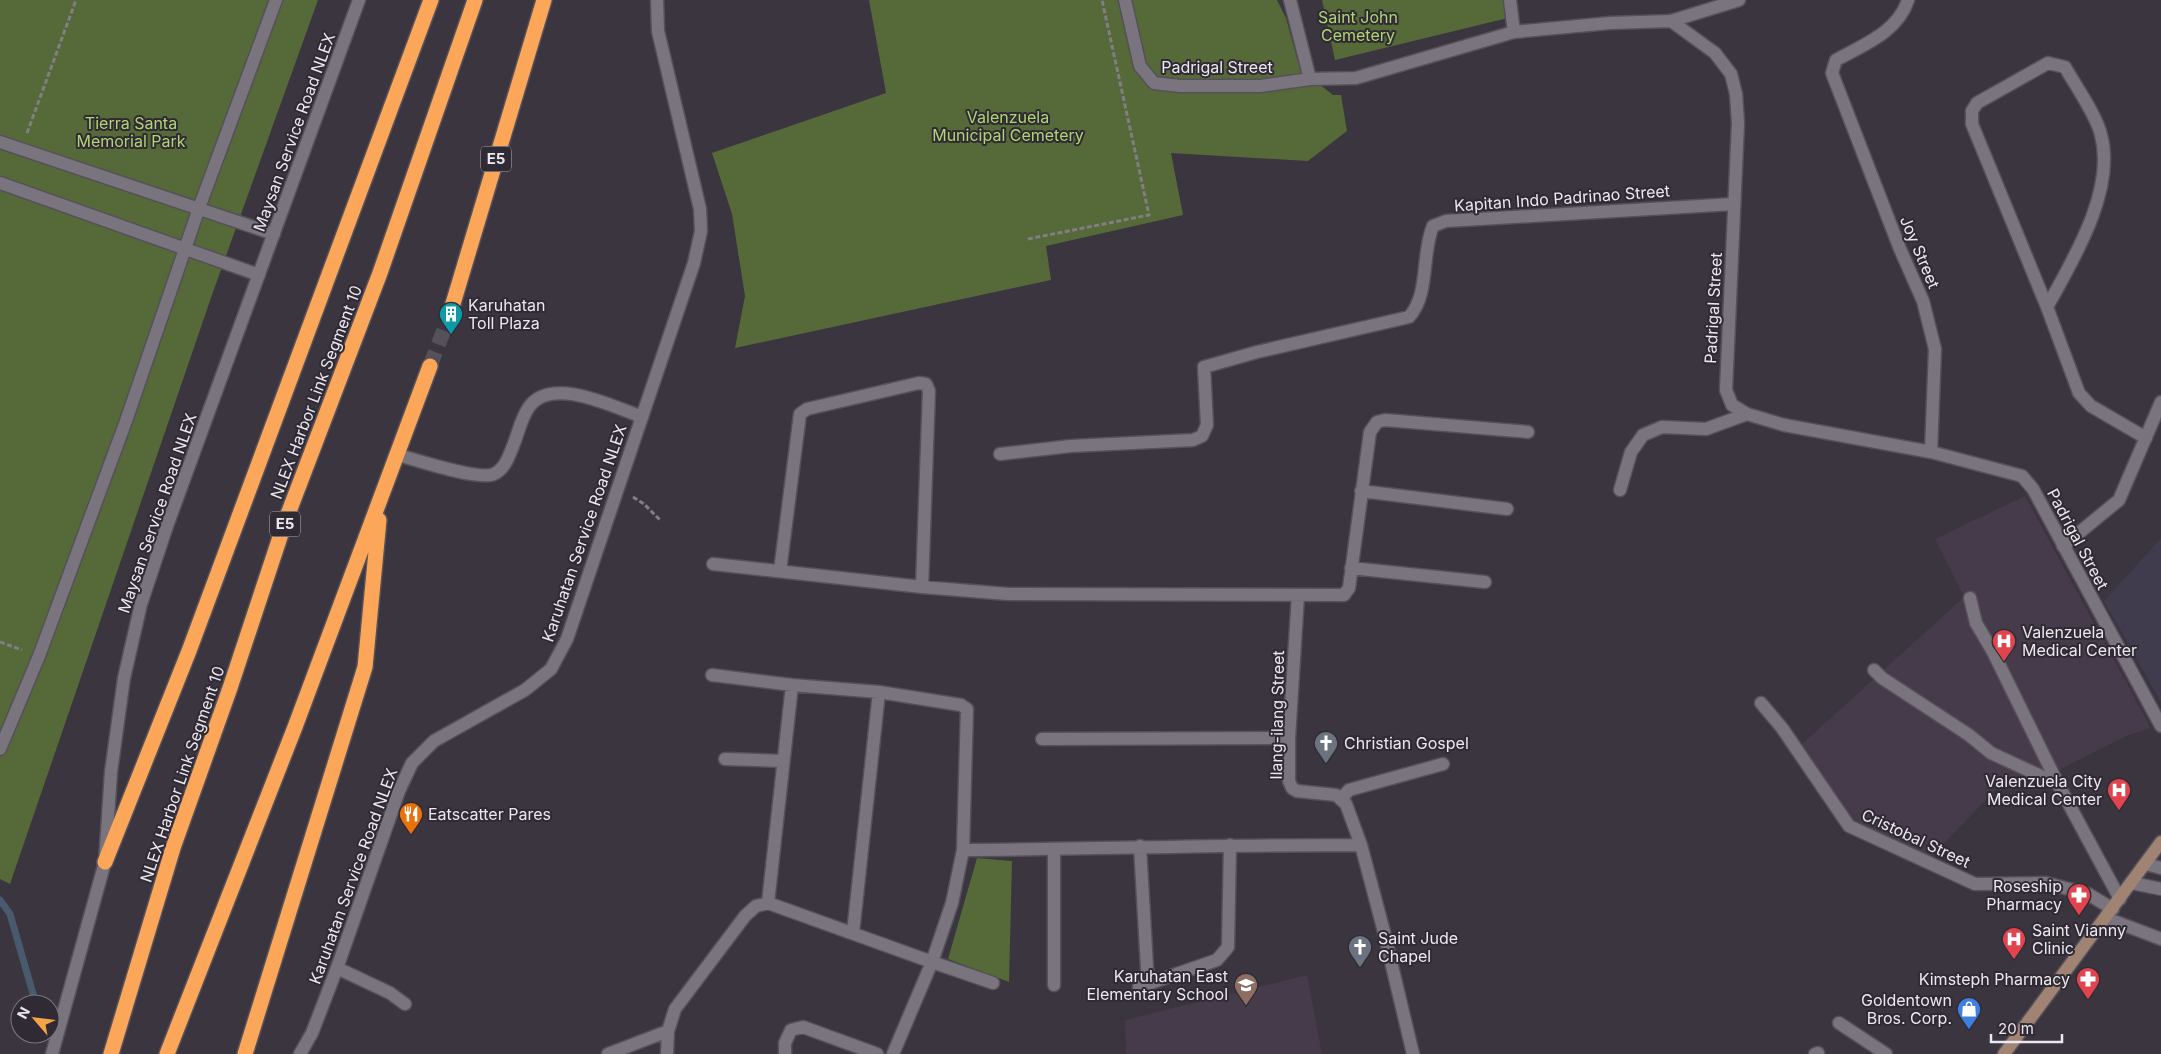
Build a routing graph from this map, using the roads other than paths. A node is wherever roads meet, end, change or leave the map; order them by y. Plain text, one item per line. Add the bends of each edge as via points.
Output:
1 (276, 0) edge
2 (359, 0) edge
3 (431, 0) edge
4 (475, 0) edge
5 (544, 0) edge
6 (657, 0) edge
7 (1125, 0) edge
8 (1290, 0) edge
9 (1510, 0) edge
10 (1739, 0) edge
11 (1908, 0) edge
12 (1671, 21) junction
13 (1514, 32) junction
14 (1310, 79) junction
15 (0, 142) edge
16 (0, 183) edge
17 (1734, 204) junction
18 (199, 208) junction
19 (274, 234) junction
20 (185, 250) junction
21 (259, 275) junction
22 (2047, 306) junction
23 (449, 317) tunnel mouth
24 (430, 366) tunnel mouth
25 (2161, 402) edge
26 (1747, 414) junction
27 (642, 417) junction
28 (1528, 432) dead end
29 (2146, 438) junction
30 (1931, 452) junction
31 (1000, 454) dead end
32 (398, 455) junction
33 (1620, 490) dead end
34 (1361, 491) junction
35 (381, 501) junction
36 (1507, 509) dead end
37 (2063, 546) junction
38 (713, 564) dead end
39 (1351, 568) junction
40 (780, 571) junction
41 (1485, 582) dead end
42 (922, 587) junction
43 (1298, 594) junction
44 (1970, 598) dead end
45 (1874, 670) dead end
46 (712, 676) dead end
47 (792, 685) junction
48 (879, 692) junction
49 (1761, 703) dead end
50 (2161, 726) edge
51 (1042, 738) dead end
52 (1290, 738) junction
53 (0, 748) edge
54 (725, 759) dead end
55 (783, 761) junction
56 (1443, 764) dead end
57 (2058, 784) junction
58 (1342, 798) junction
59 (2161, 842) edge
60 (1230, 845) junction
61 (1361, 845) junction
62 (1140, 846) junction
63 (963, 850) junction
64 (1054, 850) junction
65 (105, 862) junction
66 (2146, 864) junction
67 (2161, 868) edge
68 (2132, 883) junction
69 (2161, 889) edge
70 (2120, 899) junction
71 (768, 903) junction
72 (2109, 914) junction
73 (853, 933) junction
74 (2161, 939) edge
75 (932, 962) junction
76 (337, 968) junction
77 (993, 982) dead end
78 (1054, 985) dead end
79 (405, 1004) dead end
80 (1839, 1022) dead end
81 (668, 1031) junction
82 (52, 1054) edge
83 (111, 1054) edge
84 (167, 1054) edge
85 (245, 1054) edge
86 (300, 1054) edge
87 (608, 1054) edge
88 (667, 1054) edge
89 (786, 1054) edge
90 (877, 1054) edge
91 (893, 1054) edge
92 (1413, 1054) edge
93 (1886, 1054) edge
94 (2004, 1054) edge

1 - 18 street
2 - 19 street, Maysan Service Road NLEX
3 - 65 highway via 189,651
4 - 83 highway, NLEX Harbor Link Segment 10 / E5 via 380,273 285,522 173,848
5 - 23 highway, E5
6 - 27 street, Karuhatan Service Road NLEX via 658,31 700,209 701,231 694,263
7 - 14 street, Padrigal Street via 1140,66 1154,83 1260,86
8 - 14 street
9 - 13 street
10 - 12 street
11 - 30 street, Joy Street via 1899,19 1884,33 1836,60 1832,73 1923,301 1935,349
12 - 13 street, Padrigal Street
12 - 17 street, Padrigal Street via 1715,53 1731,74 1738,123
13 - 14 street, Padrigal Street via 1356,78
15 - 18 street
16 - 20 street
17 - 26 street, Padrigal Street via 1726,390 1732,405
17 - 31 street, Kapitan Indo Padrinao Street via 1446,221 1433,226 1428,238 1420,301 1409,317 1204,367 1207,425 1202,436 1193,440 1071,446
18 - 19 street
18 - 20 street
19 - 21 street, Maysan Service Road NLEX
20 - 21 street
20 - 53 street via 39,656
21 - 65 street, Maysan Service Road NLEX via 141,604 124,678 111,772
22 - 22 street via 1972,124 1972,111 1977,103 1990,95 2048,63 2056,63 2065,67 2101,133 2104,151 2101,191 2080,249
22 - 29 street via 2079,393 2091,406
24 - 32 highway
25 - 29 street
26 - 30 street, Padrigal Street via 1784,425
26 - 33 street via 1706,429 1662,427 1643,435 1632,452
27 - 32 street via 584,396 555,393 539,397 528,408 507,462 495,474 478,476
27 - 76 street, Karuhatan Service Road NLEX via 567,639 551,669 524,690 434,741 412,763 399,791
28 - 34 street via 1381,420 1370,432
29 - 37 street via 2119,500
30 - 37 street, Padrigal Street via 2022,476 2033,489
32 - 35 highway
34 - 36 street
34 - 39 street
35 - 84 highway
35 - 85 highway via 365,667
37 - 50 street, Padrigal Street
38 - 40 street
39 - 41 street
39 - 43 street via 1349,588 1344,595
40 - 42 street
40 - 42 street via 800,414 807,408 920,383 926,384 929,391
42 - 43 street via 1008,594
43 - 52 street, Ilang-ilang Street
44 - 57 street via 1976,623
45 - 57 street via 1969,735 1991,754
46 - 47 street
47 - 48 street
47 - 55 street
48 - 63 street via 961,705 967,709
48 - 73 street
49 - 72 street, Cristobal Street via 1850,826 1975,884 2046,883 2088,894
51 - 52 street
52 - 58 street, Ilang-ilang Street via 1289,781 1292,788
54 - 55 street
55 - 71 street
56 - 58 street via 1349,790
57 - 70 street
58 - 61 street
59 - 66 main road
60 - 61 street
60 - 62 street
60 - 62 street via 1228,947 1217,960 1144,986
61 - 92 street
62 - 64 street
63 - 64 street
63 - 75 street via 952,903
64 - 78 street
65 - 82 street, Maysan Service Road NLEX
66 - 67 street
66 - 68 main road
68 - 69 street
68 - 70 main road
70 - 72 main road
71 - 73 street
71 - 81 street via 756,906 745,916 675,1009
72 - 74 street, Cristobal Street
72 - 94 main road
73 - 75 street
75 - 77 street
75 - 91 street
76 - 79 street via 390,993
76 - 86 street, Karuhatan Service Road NLEX via 312,1034
80 - 93 street
81 - 87 street
81 - 88 street
89 - 90 street via 791,1030 803,1027

